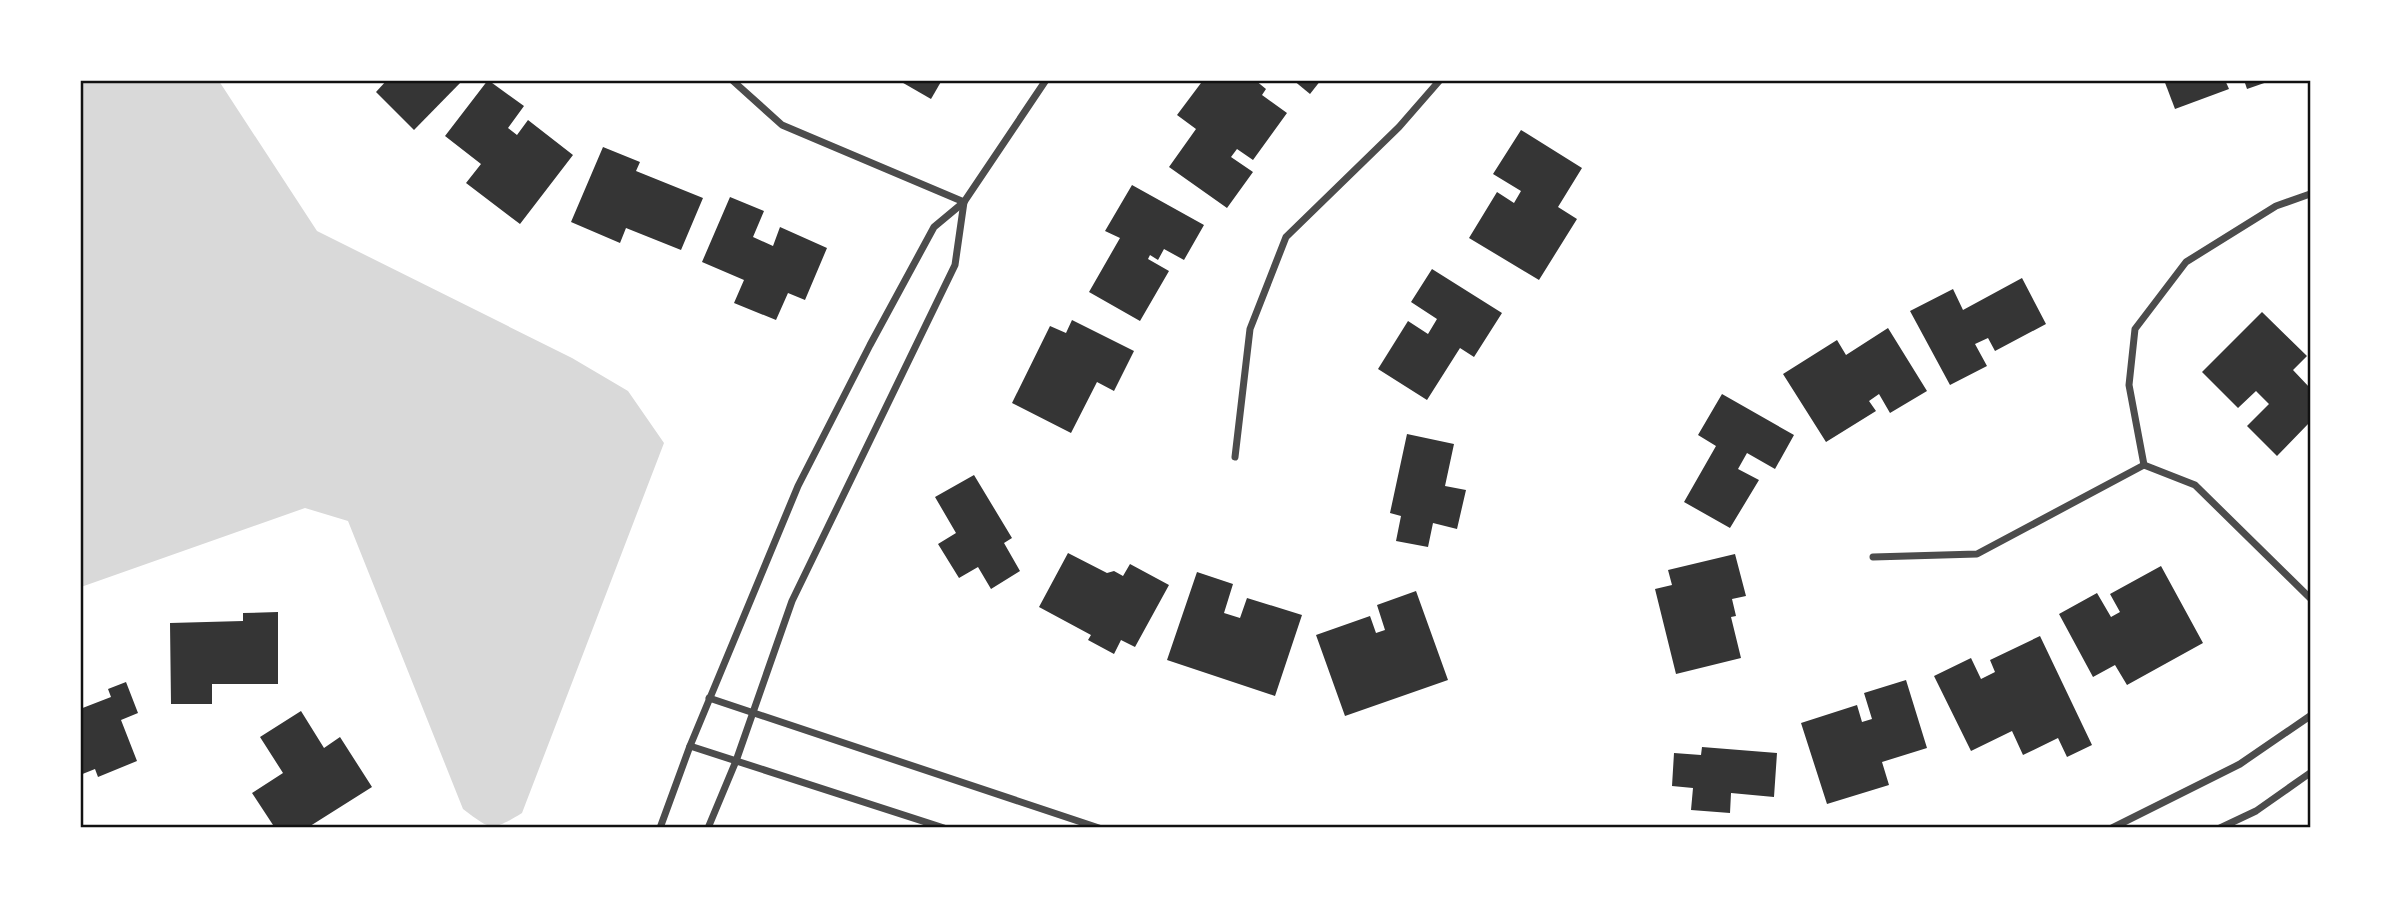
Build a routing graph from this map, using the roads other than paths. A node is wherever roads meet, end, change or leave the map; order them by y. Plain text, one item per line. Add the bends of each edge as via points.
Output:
1 (732, 80) edge
2 (1046, 80) edge
3 (1440, 80) edge
4 (2311, 194) edge
5 (964, 202) junction
6 (1235, 457) dead end
7 (2144, 465) junction
8 (1873, 557) dead end
9 (2311, 598) edge
10 (709, 698) junction
11 (754, 713) junction
12 (2311, 716) edge
13 (690, 746) junction
14 (736, 761) junction
15 (2311, 773) edge
16 (660, 828) edge
17 (708, 828) edge
18 (944, 828) edge
19 (1099, 828) edge
20 (2112, 828) edge
21 (2220, 828) edge

1 - 5 street via 782,125
2 - 5 street
3 - 6 street via 1399,127 1286,237 1250,329
4 - 7 street via 2276,206 2186,262 2135,330 2129,385
5 - 10 street via 934,227 870,345 798,486
5 - 11 street via 955,265 792,601
7 - 8 street via 1978,554
7 - 9 street via 2195,485
10 - 11 street
10 - 13 street
11 - 14 street
11 - 19 street
12 - 20 street via 2240,764
13 - 14 street
13 - 16 street
14 - 17 street
14 - 18 street
15 - 21 street via 2256,811

